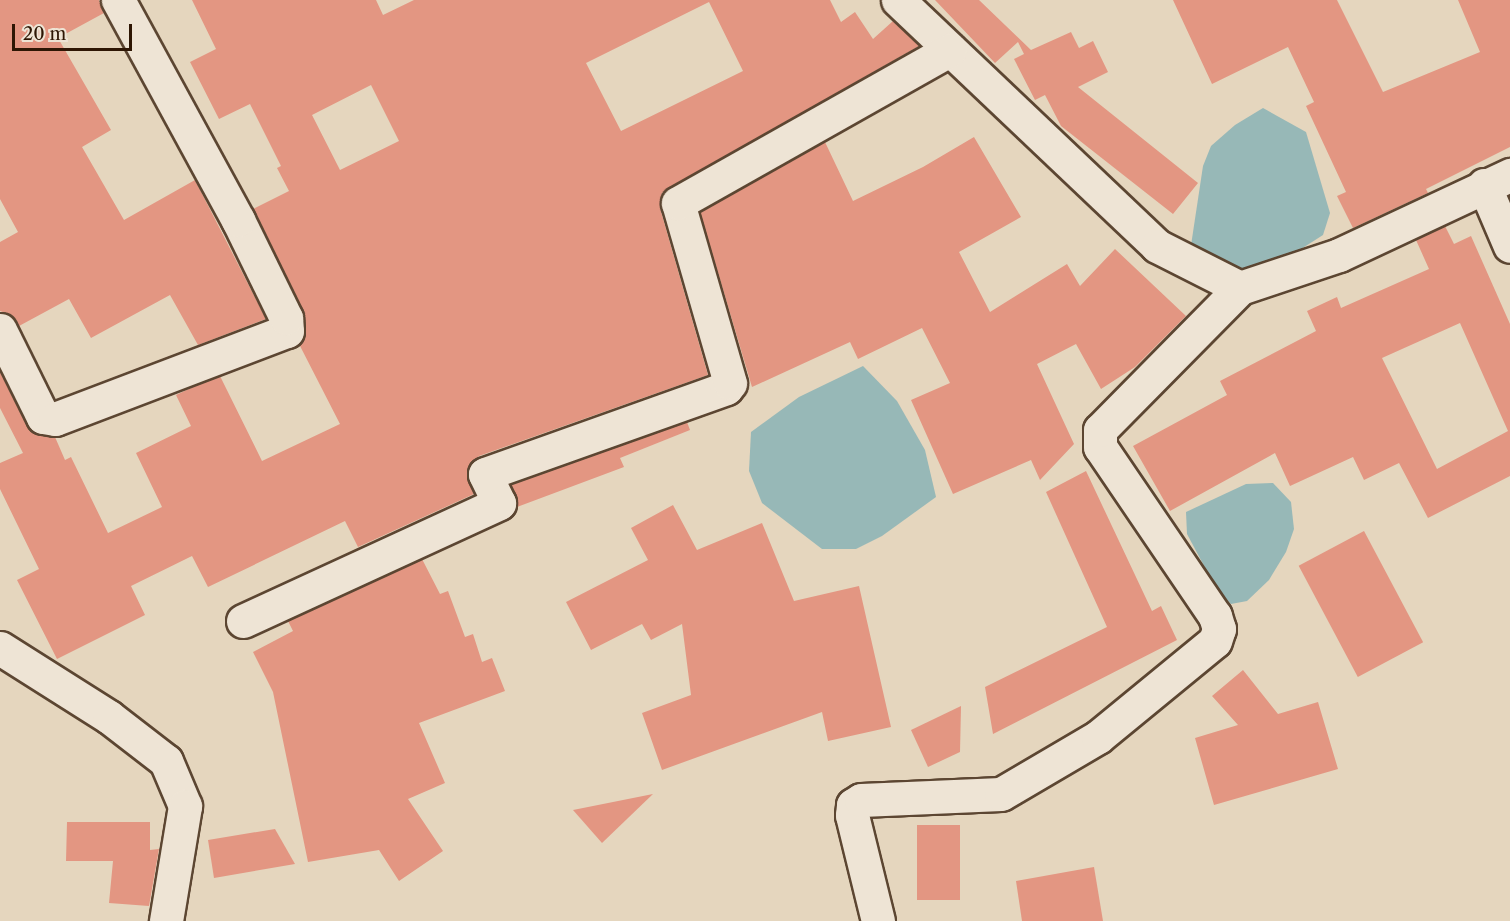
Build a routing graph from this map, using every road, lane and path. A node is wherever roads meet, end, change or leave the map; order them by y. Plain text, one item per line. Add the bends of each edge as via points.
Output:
1 (118, 0) edge
2 (898, 0) edge
3 (950, 50) junction
4 (1497, 180) edge
5 (1510, 246) edge
6 (1240, 288) junction
7 (0, 330) edge
8 (243, 621) dead end
9 (0, 648) edge
10 (166, 921) edge
11 (878, 921) edge

1 - 7 street via 238,220 286,318 287,331 55,419 43,417
2 - 3 street
3 - 6 street via 1157,246
3 - 8 street via 678,203 730,383 726,388 485,474 499,503
4 - 5 street
4 - 6 street via 1339,255
6 - 11 street via 1100,430 1100,447 1215,616 1215,641 1098,737 1001,794 861,800 853,805 852,815
9 - 10 street via 109,717 166,761 185,806

